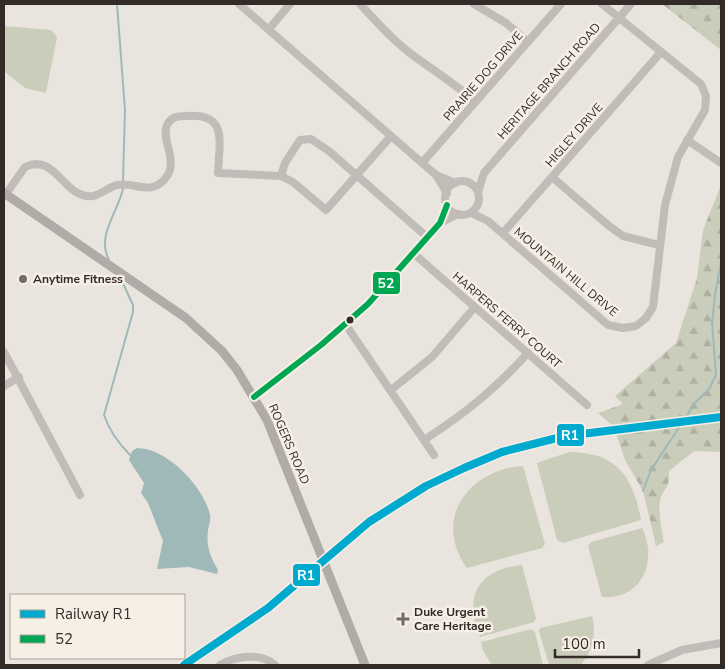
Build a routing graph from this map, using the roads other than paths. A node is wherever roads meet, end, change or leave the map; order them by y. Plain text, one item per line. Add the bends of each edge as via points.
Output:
1 (239, 4) edge
2 (290, 4) edge
3 (360, 4) edge
4 (474, 4) edge
5 (561, 4) edge
6 (602, 4) edge
7 (631, 4) edge
8 (619, 17) junction
9 (269, 29) junction
10 (528, 42) junction
11 (661, 52) junction
12 (475, 102) junction
13 (391, 136) junction
14 (687, 140) junction
15 (422, 162) junction
16 (721, 163) edge
17 (484, 173) junction
18 (436, 175) junction
19 (281, 176) junction
20 (357, 176) junction
21 (552, 177) junction
22 (467, 182) junction
23 (455, 183) junction
24 (478, 192) junction
25 (446, 193) junction
26 (5, 194) edge
27 (478, 203) junction
28 (447, 205) junction
29 (471, 213) junction
30 (458, 214) junction
31 (488, 221) junction
32 (440, 223) junction
33 (503, 233) junction
34 (427, 237) junction
35 (660, 245) junction
36 (413, 253) junction
37 (474, 308) junction
38 (346, 325) junction
39 (4, 352) edge
40 (528, 352) junction
41 (19, 377) junction
42 (4, 386) edge
43 (390, 390) junction
44 (254, 397) junction
45 (587, 405) dead end
46 (424, 440) junction
47 (434, 455) dead end
48 (80, 495) dead end
49 (721, 643) edge
50 (220, 665) edge
51 (275, 665) edge
52 (365, 665) edge
53 (648, 665) edge

1 - 9 street
2 - 9 street
3 - 12 street via 409,52 439,71
4 - 10 street via 506,23
5 - 10 street, PRAIRIE DOG DRIVE
6 - 8 street, MOUNTAIN HILL DRIVE
7 - 8 street, HERITAGE BRANCH ROAD
8 - 11 street, MOUNTAIN HILL DRIVE
8 - 17 street, HERITAGE BRANCH ROAD
9 - 13 street
10 - 12 street, PRAIRIE DOG DRIVE
11 - 14 street, MOUNTAIN HILL DRIVE via 701,84 706,96 705,110
11 - 21 street, HIGLEY DRIVE
12 - 15 street, PRAIRIE DOG DRIVE
13 - 15 street
13 - 20 street
14 - 16 street
14 - 35 street, MOUNTAIN HILL DRIVE via 670,182
15 - 18 street
17 - 22 street, HERITAGE BRANCH ROAD
17 - 24 street, HERITAGE BRANCH ROAD
18 - 23 street
18 - 25 street
19 - 20 street via 326,210
19 - 20 street via 285,163 300,140 311,139
19 - 26 street via 218,174 217,126 208,116 200,114 176,116 167,124 165,129 171,162 168,174 156,186 146,189 121,184 93,196 85,195 46,165 39,164 25,167
20 - 34 street
21 - 33 street, HIGLEY DRIVE
21 - 35 street via 623,236
22 - 23 street
22 - 24 street
23 - 25 street
24 - 27 street
25 - 28 street
26 - 44 main road, ROGERS ROAD via 186,318 238,370
27 - 29 street
27 - 31 street, MOUNTAIN HILL DRIVE
28 - 30 street
28 - 32 street
29 - 30 street
29 - 31 street, MOUNTAIN HILL DRIVE
30 - 32 street
31 - 33 street, MOUNTAIN HILL DRIVE
32 - 34 street
33 - 35 street, MOUNTAIN HILL DRIVE via 608,325 623,328 636,326 653,308
34 - 36 street
36 - 37 street, HARPERS FERRY COURT
36 - 38 street
37 - 40 street, HARPERS FERRY COURT
37 - 43 street via 432,357
38 - 43 street
38 - 44 street
39 - 41 street
40 - 45 street, HARPERS FERRY COURT
40 - 46 street via 471,409
41 - 42 street
41 - 48 street
43 - 46 street
44 - 52 main road, ROGERS ROAD via 267,420
46 - 47 street
49 - 53 street via 682,650
50 - 51 street via 248,656 269,660

